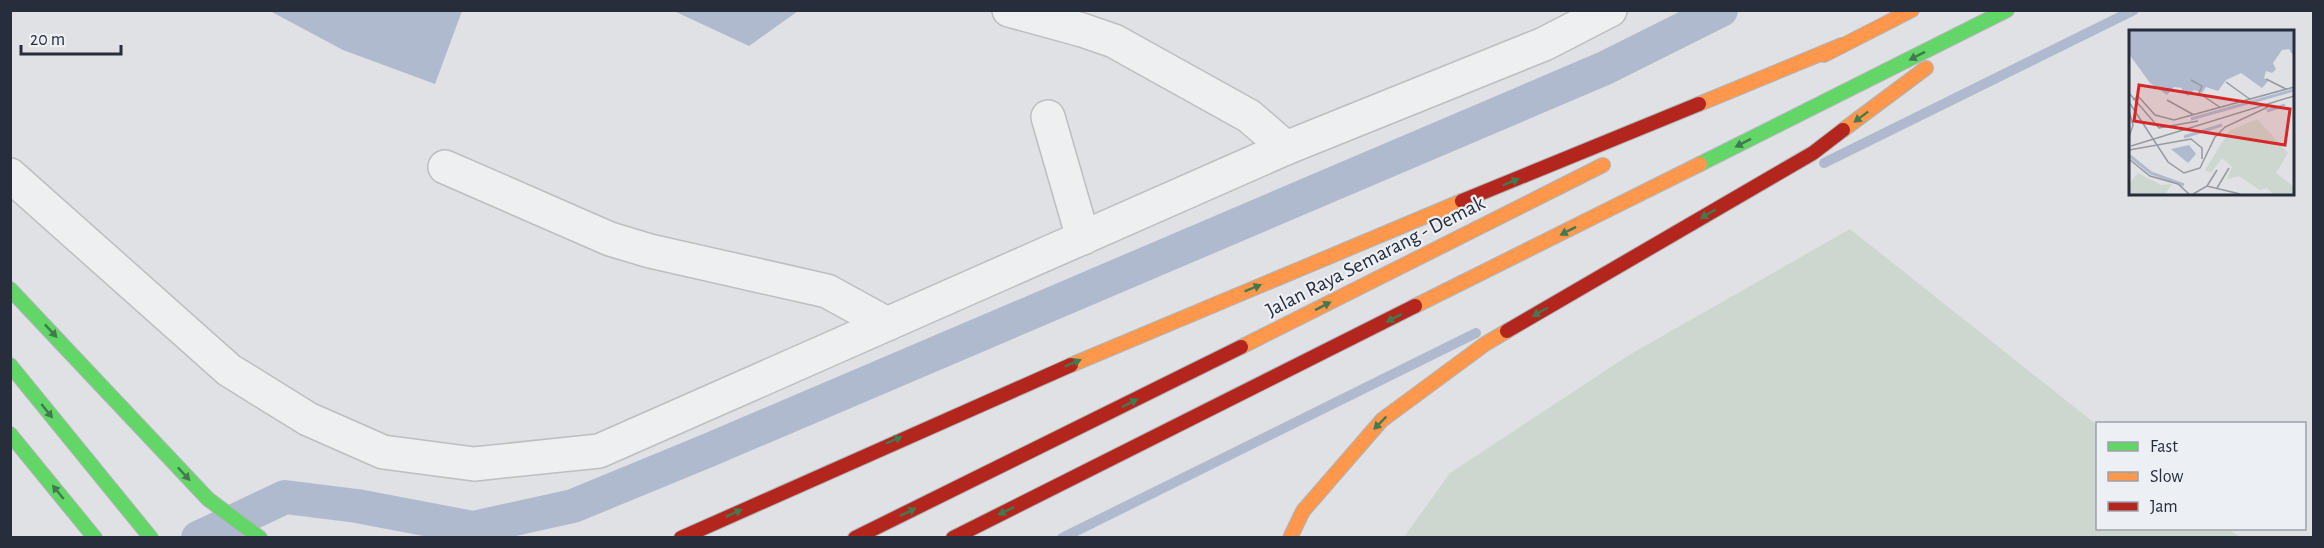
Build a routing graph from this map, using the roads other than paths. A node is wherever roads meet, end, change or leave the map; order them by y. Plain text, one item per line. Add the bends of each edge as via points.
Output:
1 (1009, 10) edge
2 (1610, 10) edge
3 (1912, 10) edge
4 (2007, 10) edge
5 (1991, 18) junction
6 (1842, 45) junction
7 (1048, 117) dead end
8 (1683, 125) dead end
9 (1286, 148) junction
10 (1619, 157) dead end
11 (445, 167) dead end
12 (10, 176) edge
13 (1083, 238) junction
14 (10, 289) edge
15 (887, 324) junction
16 (10, 365) edge
17 (10, 434) edge
18 (95, 537) edge
19 (151, 537) edge
20 (260, 537) edge
21 (681, 537) edge
22 (855, 537) edge
23 (953, 537) edge
24 (1290, 537) edge

1 - 9 street via 1114,41 1249,116
2 - 9 street via 1544,44
3 - 6 highway
4 - 5 highway
5 -> 23 highway
5 -> 24 highway via 1813,153 1485,344 1382,420 1303,511
6 - 8 highway
21 -> 6 highway via 1134,337
7 - 13 street
9 - 13 street
22 -> 10 highway, Jalan Raya Semarang - Demak
11 - 15 street via 610,239 827,291
12 - 15 street via 229,370 308,419 383,452 474,464 599,451
13 - 15 street
14 -> 20 highway via 207,499
16 -> 19 highway
18 -> 17 highway

